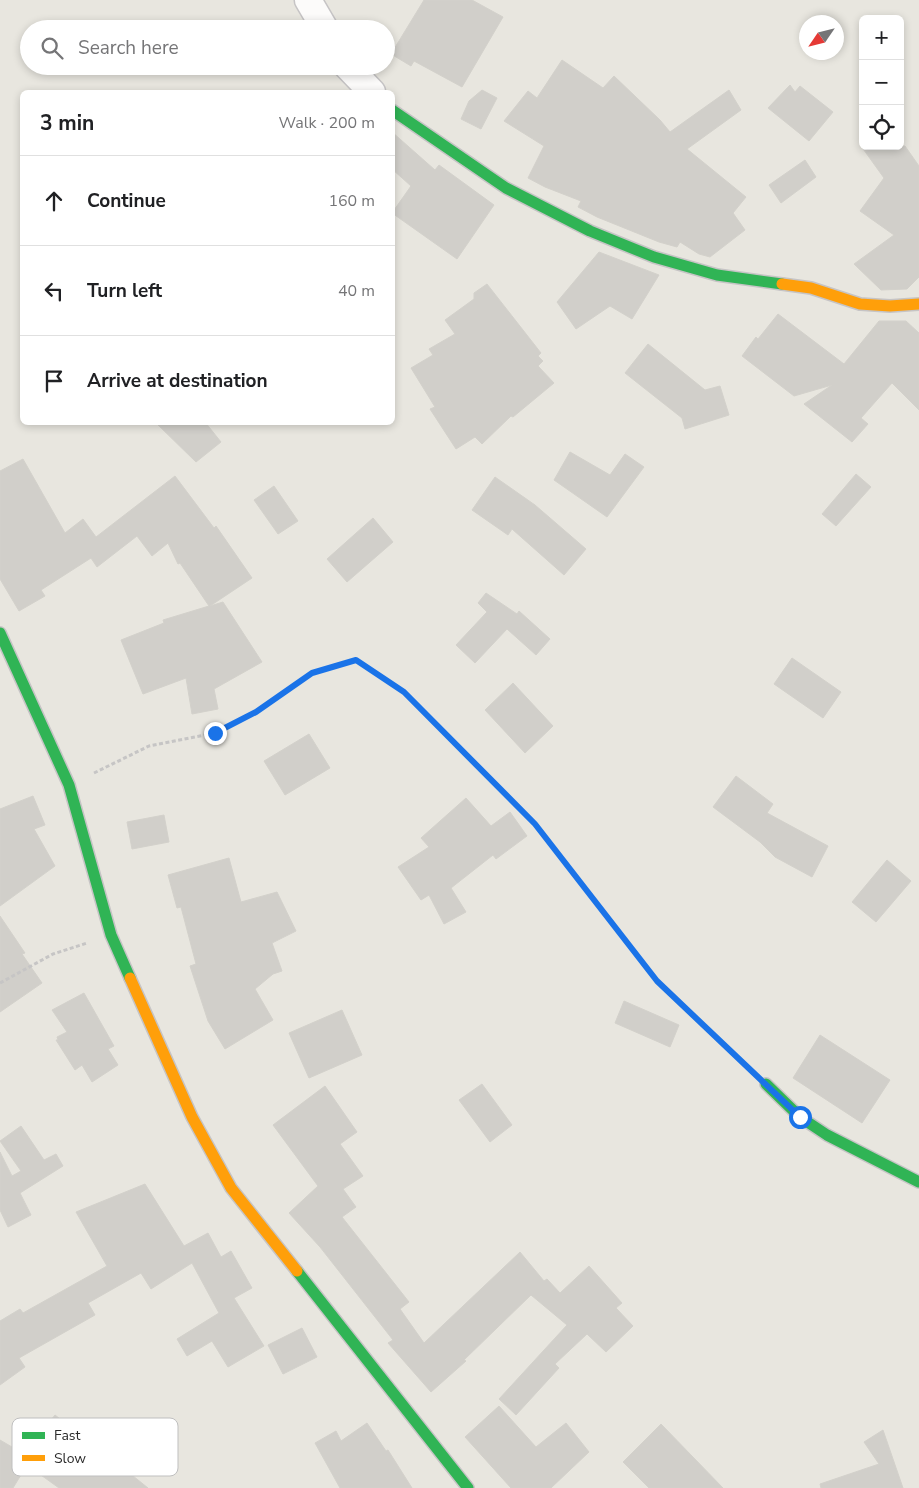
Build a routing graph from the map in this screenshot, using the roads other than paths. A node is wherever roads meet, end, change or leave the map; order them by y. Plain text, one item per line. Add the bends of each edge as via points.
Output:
1 (308, 0) edge
2 (320, 20) edge
3 (356, 75) edge
4 (370, 90) edge
5 (395, 112) edge
6 (919, 304) edge
7 (0, 633) edge
8 (766, 1084) road end
9 (919, 1182) edge
10 (468, 1488) edge

1 - 2 street
3 - 4 street
5 - 6 street via 506,188 590,231 654,257 717,275 811,288 860,304
7 - 10 street via 69,785 111,935 192,1117 231,1188
8 - 9 street via 814,1126

